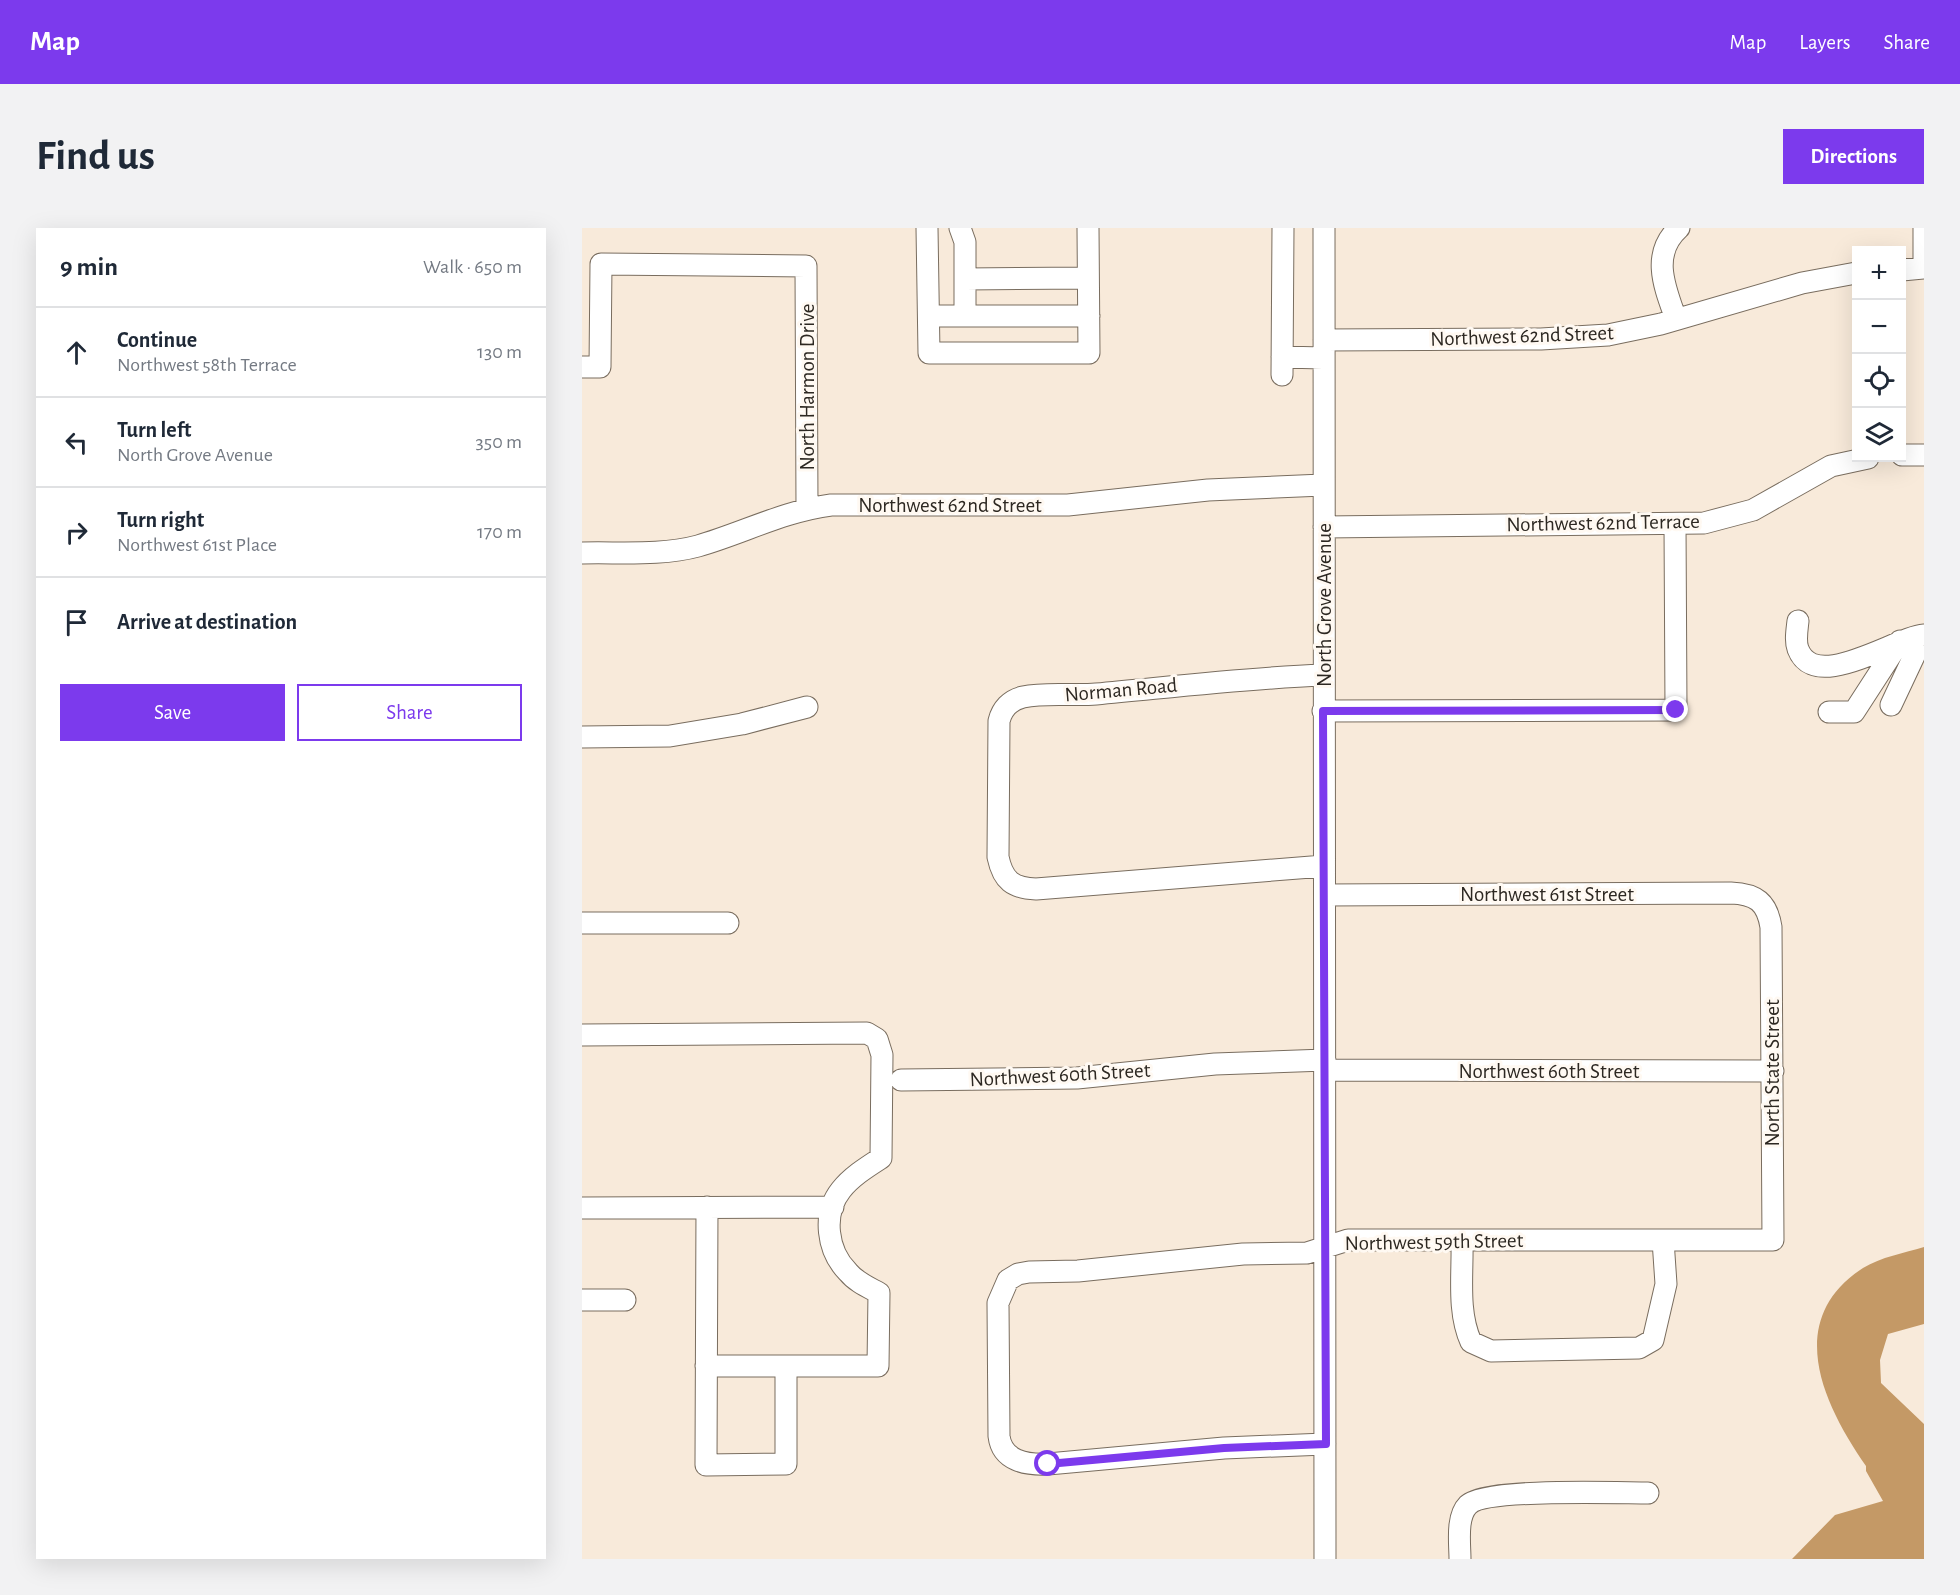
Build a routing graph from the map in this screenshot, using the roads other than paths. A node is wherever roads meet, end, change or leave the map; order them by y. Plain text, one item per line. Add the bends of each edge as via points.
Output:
1 (927, 228) edge
2 (960, 228) edge
3 (1088, 228) edge
4 (1283, 228) edge
5 (1324, 228) edge
6 (1679, 228) edge
7 (1924, 228) edge
8 (1924, 268) edge
9 (1906, 270) edge
10 (1852, 274) edge
11 (1088, 278) junction
12 (965, 279) junction
13 (928, 316) junction
14 (965, 316) junction
15 (1089, 316) junction
16 (1676, 319) junction
17 (1324, 349) junction
18 (582, 367) edge
19 (1924, 454) edge
20 (1906, 455) edge
21 (1852, 461) edge
22 (1924, 474) edge
23 (1323, 485) junction
24 (807, 508) junction
25 (1675, 524) junction
26 (1324, 527) junction
27 (582, 553) edge
28 (1798, 621) dead end
29 (1900, 641) junction
30 (1323, 675) junction
31 (1891, 705) dead end
32 (807, 707) dead end
33 (1323, 711) junction
34 (1828, 712) dead end
35 (582, 737) edge
36 (1324, 866) junction
37 (1324, 895) junction
38 (1765, 906) joint
39 (582, 923) edge
40 (728, 923) dead end
41 (582, 1035) edge
42 (1325, 1065) junction
43 (1773, 1071) junction
44 (901, 1080) dead end
45 (833, 1207) junction
46 (582, 1208) edge
47 (707, 1208) junction
48 (1462, 1240) junction
49 (1663, 1240) junction
50 (1773, 1240) joint
51 (1325, 1247) junction
52 (582, 1300) edge
53 (625, 1300) dead end
54 (706, 1366) junction
55 (786, 1366) junction
56 (1326, 1444) junction
57 (1648, 1493) dead end
58 (1325, 1559) edge
59 (1460, 1559) edge

1 - 13 street
2 - 12 street via 965,242
3 - 11 street
4 - 17 street, Northwest 62nd Street via 1282,366
5 - 17 street, North Grove Avenue
6 - 16 street via 1665,246 1662,278
7 - 8 street
8 - 9 street
10 - 16 street, Northwest 62nd Street via 1802,283
11 - 12 street
11 - 15 street
12 - 14 street
13 - 14 street
13 - 15 street via 929,353 1089,353
14 - 15 street
16 - 17 street, Northwest 62nd Street via 1637,330 1582,338
17 - 23 street, North Grove Avenue
18 - 24 street, North Harmon Drive via 600,367 601,264 806,266
19 - 20 street
19 - 22 street
21 - 25 street, Northwest 62nd Terrace via 1831,466 1753,510 1704,523
23 - 24 street, Northwest 62nd Street via 1208,490 1068,505
23 - 26 street, North Grove Avenue
24 - 27 street, Northwest 62nd Street via 697,546 669,551
25 - 26 street, Northwest 62nd Terrace
25 - 33 street via 1676,710
26 - 30 street, North Grove Avenue
28 - 29 street via 1797,647 1803,658 1817,664 1854,663
29 - 31 street via 1924,635
29 - 34 street via 1854,712
30 - 33 street, North Grove Avenue
30 - 36 street, Norman Road via 1023,697 1010,703 999,721 998,857 1001,872 1011,884 1036,889
32 - 35 street via 742,724 670,736
33 - 36 street, North Grove Avenue
36 - 37 street, North Grove Avenue
37 - 38 street, Northwest 61st Street via 1731,892 1756,897
37 - 42 street, North Grove Avenue
38 - 43 street, North State Street via 1771,927
39 - 40 street
41 - 45 street via 867,1033 877,1039 882,1055 881,1158 841,1191
42 - 43 street, Northwest 60th Street
42 - 44 street, Northwest 60th Street via 1215,1064 1046,1080
42 - 51 street, North Grove Avenue
43 - 50 street, North State Street
45 - 47 street
45 - 55 street via 830,1242 837,1257 847,1272 879,1293 878,1366
46 - 47 street
47 - 54 street
48 - 49 street, Northwest 59th Street
48 - 49 street via 1462,1309 1471,1342 1491,1351 1530,1352 1639,1348 1653,1340 1666,1284
48 - 51 street, Northwest 59th Street via 1348,1240
49 - 50 street, Northwest 59th Street
51 - 56 street, North Grove Avenue
51 - 56 street, Northwest 59th Street via 1307,1253 1243,1254 1018,1274 1008,1280 998,1303 998,1367 1000,1447 1022,1462 1048,1464 1224,1448
52 - 53 street
54 - 55 street
54 - 55 street via 706,1465 786,1464
56 - 58 street, North Grove Avenue
57 - 59 street via 1481,1497 1467,1505 1462,1517

